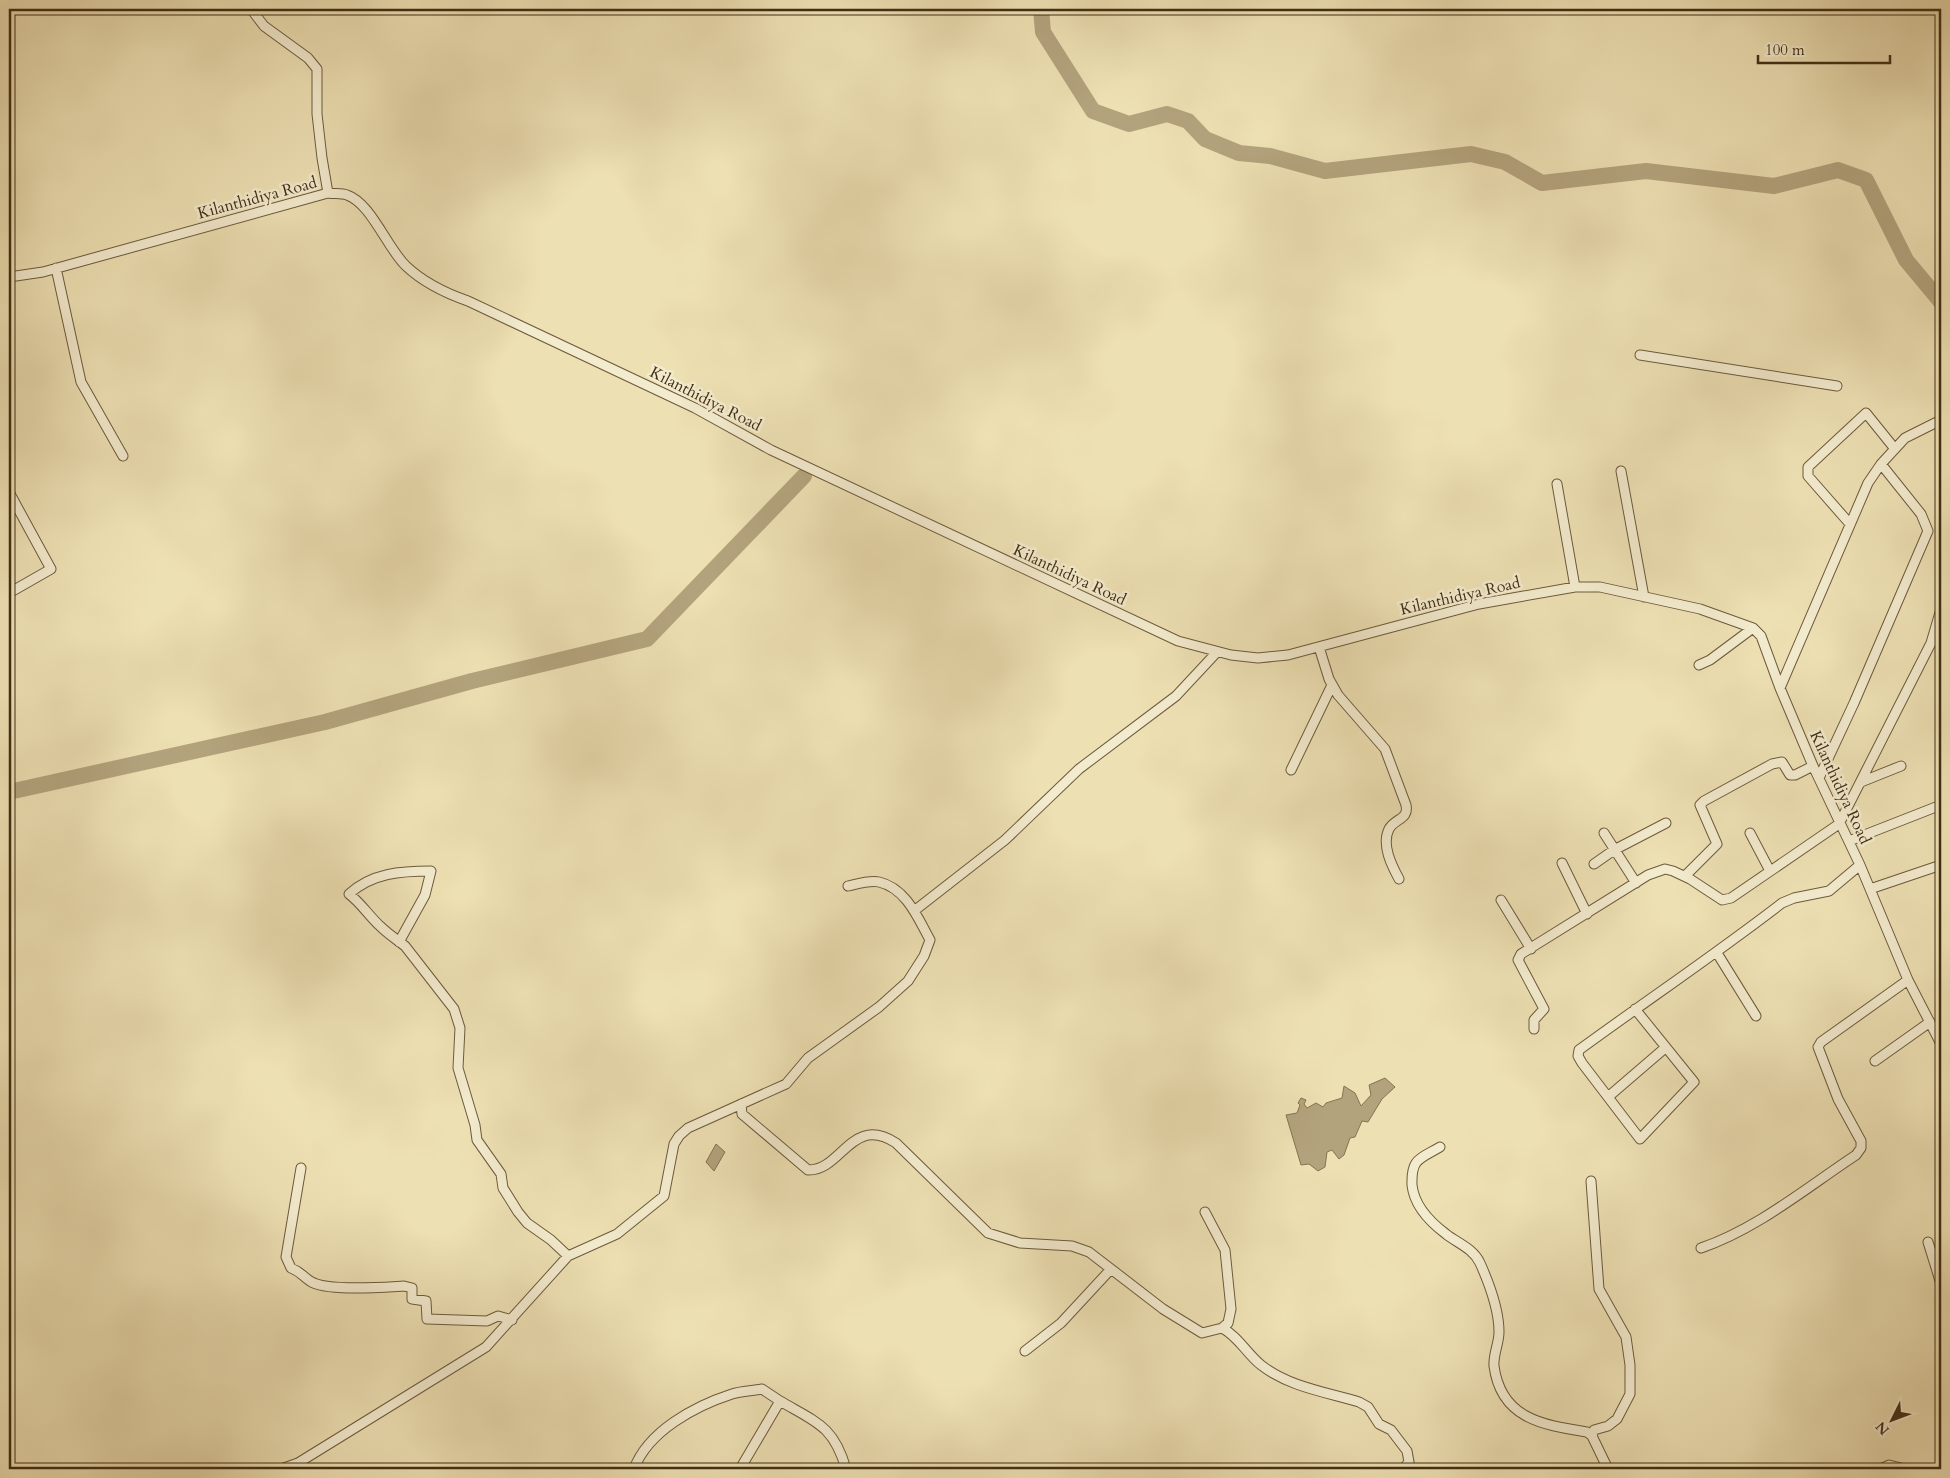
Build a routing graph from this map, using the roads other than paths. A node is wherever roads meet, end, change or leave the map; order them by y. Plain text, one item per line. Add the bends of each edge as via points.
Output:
1 (251, 9) edge
2 (328, 193) junction
3 (56, 268) junction
4 (9, 277) edge
5 (1640, 355) dead end
6 (1837, 386) dead end
7 (1941, 420) edge
8 (1895, 449) junction
9 (123, 456) dead end
10 (1881, 464) junction
11 (1621, 470) dead end
12 (1557, 484) dead end
13 (9, 492) edge
14 (1850, 524) junction
15 (1575, 587) junction
16 (9, 594) edge
17 (1644, 597) junction
18 (1941, 609) edge
19 (1753, 628) junction
20 (1320, 647) junction
21 (1217, 652) junction
22 (1699, 665) dead end
23 (1332, 685) junction
24 (1780, 688) junction
25 (1813, 766) junction
26 (1901, 766) dead end
27 (1291, 770) dead end
28 (1819, 778) junction
29 (1861, 782) junction
30 (1941, 805) edge
31 (1666, 823) dead end
32 (1839, 824) junction
33 (1604, 833) dead end
34 (1750, 833) dead end
35 (1849, 841) junction
36 (1614, 850) junction
37 (1562, 863) dead end
38 (1594, 864) dead end
39 (1860, 865) junction
40 (1941, 865) edge
41 (1770, 871) junction
42 (1686, 876) junction
43 (1399, 879) dead end
44 (1636, 883) junction
45 (848, 886) dead end
46 (1870, 889) junction
47 (1502, 900) dead end
48 (914, 911) junction
49 (1587, 914) junction
50 (399, 942) junction
51 (1530, 949) junction
52 (1717, 953) junction
53 (1908, 980) junction
54 (1636, 1009) junction
55 (1756, 1016) dead end
56 (1930, 1022) junction
57 (1534, 1028) dead end
58 (1941, 1044) edge
59 (1665, 1048) junction
60 (1875, 1061) dead end
61 (1608, 1097) junction
62 (741, 1104) junction
63 (1440, 1147) dead end
64 (301, 1168) dead end
65 (1591, 1181) dead end
66 (1204, 1212) dead end
67 (1928, 1242) dead end
68 (1700, 1248) dead end
69 (568, 1256) junction
70 (1111, 1270) junction
71 (1941, 1284) edge
72 (512, 1320) junction
73 (1222, 1328) junction
74 (1025, 1351) dead end
75 (780, 1401) junction
76 (1592, 1436) junction
77 (281, 1469) edge
78 (634, 1469) edge
79 (740, 1469) edge
80 (846, 1469) edge
81 (1403, 1469) edge
82 (1608, 1469) edge
83 (1880, 1469) edge
84 (1906, 1469) edge

1 - 2 street via 264,26 308,58 317,69 317,114
2 - 3 street, Kilanthidiya Road
2 - 21 street, Kilanthidiya Road via 347,195 358,202 404,264 442,292 644,383 771,450 1028,572 1178,640
3 - 4 street, Kilanthidiya Road
3 - 9 street via 81,382
5 - 6 street
7 - 8 street via 1905,438
8 - 10 street
8 - 14 street via 1866,413 1808,467 1808,476
10 - 14 street via 1868,483
10 - 28 street via 1920,514 1928,531
11 - 17 street
12 - 15 street
13 - 16 street via 50,569
14 - 24 street
15 - 17 street, Kilanthidiya Road via 1600,588
15 - 20 street, Kilanthidiya Road via 1479,604
17 - 19 street, Kilanthidiya Road via 1706,611
18 - 29 street via 1931,643
19 - 22 street
19 - 24 street, Kilanthidiya Road via 1764,642
20 - 21 street, Kilanthidiya Road via 1258,658
20 - 23 street
21 - 48 street via 1176,696 1079,769 1005,840
23 - 27 street
23 - 43 street via 1385,749 1406,805 1405,817 1389,829 1387,839 1390,862
24 - 25 street, Kilanthidiya Road
25 - 28 street, Kilanthidiya Road
25 - 42 street via 1795,775 1790,774 1782,762 1772,764 1704,801 1700,805 1718,844
26 - 29 street
28 - 32 street, Kilanthidiya Road
29 - 32 street
30 - 35 street
31 - 36 street
32 - 35 street, Kilanthidiya Road
32 - 41 street
33 - 36 street
34 - 41 street
35 - 39 street, Kilanthidiya Road
36 - 38 street
36 - 44 street
37 - 49 street
39 - 46 street, Kilanthidiya Road
39 - 52 street via 1829,891 1782,903
40 - 46 street
41 - 42 street via 1731,898 1722,900
42 - 44 street via 1665,869
44 - 49 street
45 - 48 street via 878,882 897,888
46 - 53 street, Kilanthidiya Road
47 - 51 street
48 - 62 street via 930,940 908,981 879,1007 808,1058 786,1084
49 - 51 street
50 - 50 street via 425,895 431,871 403,871 378,876 349,894
50 - 69 street via 454,1009 460,1028 458,1068 477,1140 501,1174 509,1201 527,1223
51 - 57 street via 1518,960 1544,1010 1534,1020
52 - 54 street
52 - 55 street
53 - 56 street, Kilanthidiya Road
53 - 68 street via 1818,1047 1838,1099 1861,1141 1856,1155 1749,1226
54 - 59 street
54 - 61 street via 1579,1050 1578,1056
56 - 58 street, Kilanthidiya Road
56 - 60 street
59 - 61 street
59 - 61 street via 1694,1082 1640,1139
62 - 69 street via 688,1128 679,1136 674,1144 664,1196 617,1234
62 - 70 street via 742,1114 808,1170 821,1168 861,1136 887,1137 988,1233 1020,1243 1072,1246 1089,1252
63 - 76 street via 1417,1160 1411,1170 1413,1195 1426,1215 1446,1235 1462,1243 1479,1261 1493,1295 1499,1333 1494,1348 1494,1365 1500,1390 1514,1407 1536,1423 1587,1432
64 - 72 street via 286,1257 291,1268 302,1272 311,1282 339,1288 412,1288 412,1299 426,1301 427,1319 486,1321 498,1316
65 - 76 street via 1599,1288 1626,1337 1630,1364 1630,1394 1616,1419 1608,1426 1594,1430
66 - 73 street via 1225,1250 1231,1309 1228,1323
67 - 71 street
69 - 72 street
70 - 73 street via 1192,1328 1202,1333
70 - 74 street via 1061,1324
72 - 77 street via 486,1347 298,1463
73 - 81 street via 1261,1365 1291,1382 1368,1407 1378,1424 1391,1430 1407,1451 1409,1462
75 - 78 street via 762,1389 733,1394 697,1409 656,1436
75 - 79 street
75 - 80 street via 829,1431
76 - 82 street
83 - 84 street via 1889,1464

